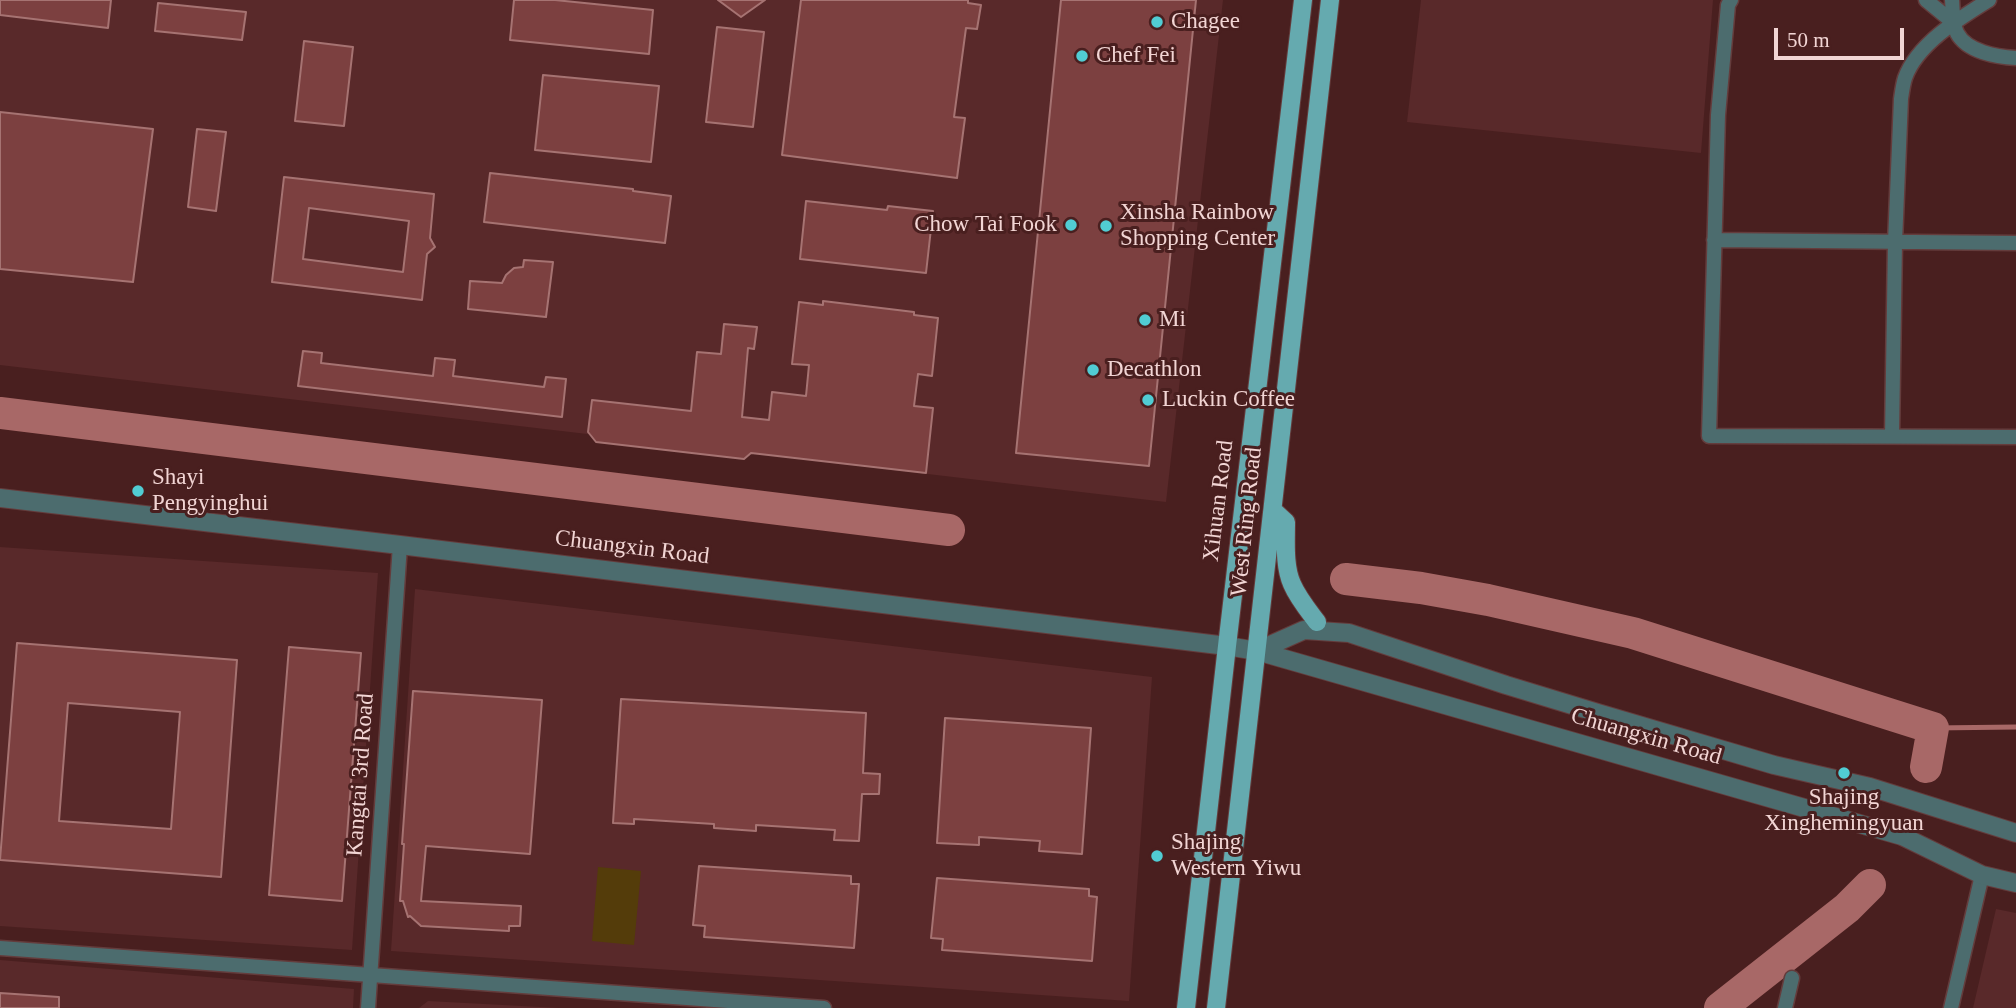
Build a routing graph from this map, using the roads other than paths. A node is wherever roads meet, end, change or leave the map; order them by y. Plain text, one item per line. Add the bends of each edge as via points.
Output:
1 (1303, 0) edge
2 (1330, 0) edge
3 (1731, 0) edge
4 (1926, 0) edge
5 (1952, 0) edge
6 (1989, 0) edge
7 (1954, 23) junction
8 (2016, 58) edge
9 (1714, 240) junction
10 (1895, 242) junction
11 (2016, 243) edge
12 (1892, 436) junction
13 (2016, 437) edge
14 (0, 498) edge
15 (1273, 510) junction
16 (400, 545) junction
17 (1317, 622) dead end
18 (1227, 646) junction
19 (1257, 651) junction
20 (2016, 833) edge
21 (1982, 875) junction
22 (2016, 883) edge
23 (0, 948) edge
24 (370, 975) junction
25 (1792, 978) dead end
26 (368, 1008) edge
27 (824, 1008) edge
28 (1186, 1008) edge
29 (1216, 1008) edge
30 (1785, 1008) edge
31 (1951, 1008) edge

1 - 18 main road, Xihuan Road
2 - 15 main road, West Ring Road
3 - 9 street via 1718,115
4 - 7 street
5 - 7 street
6 - 7 street
7 - 8 street via 1965,43 1990,55
7 - 10 street via 1914,60 1905,78
9 - 10 street
9 - 12 street via 1709,436
10 - 11 street
10 - 12 street
12 - 13 street
14 - 16 street, Chuangxin Road
15 - 17 main road via 1286,522 1291,582
15 - 19 main road, West Ring Road
16 - 18 street, Chuangxin Road
16 - 24 street, Kangtai 3rd Road
18 - 19 street, Chuangxin Road
18 - 28 main road, Xihuan Road
19 - 20 street, Chuangxin Road via 1304,630 1349,633 1585,709 1774,765 1870,787
19 - 21 street, Chuangxin Road via 1902,836
19 - 29 main road, West Ring Road
21 - 22 street, Chuangxin Road
21 - 31 street
23 - 24 street
24 - 26 street, Kangtai 3rd Road
24 - 27 street
25 - 30 street

